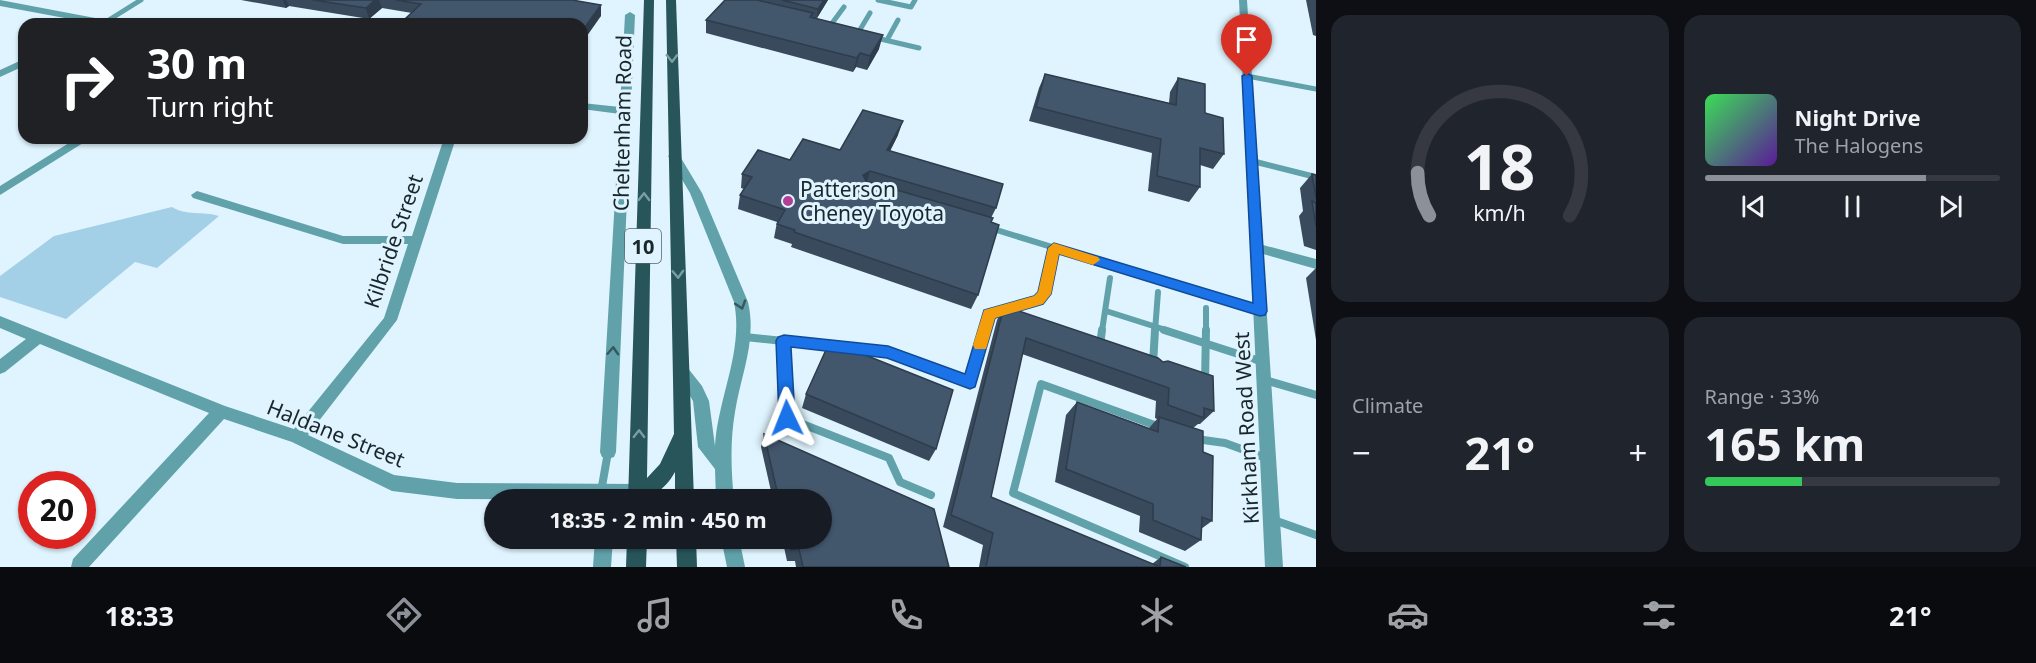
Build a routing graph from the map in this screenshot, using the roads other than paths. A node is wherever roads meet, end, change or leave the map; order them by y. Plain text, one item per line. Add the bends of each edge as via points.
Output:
1 (141, 0) edge
2 (649, 0) edge
3 (671, 0) edge
4 (878, 0) edge
5 (915, 0) edge
6 (1243, 0) edge
7 (0, 3) edge
8 (844, 7) dead end
9 (870, 13) dead end
10 (630, 15) dead end
11 (78, 18) edge
12 (112, 18) edge
13 (898, 20) dead end
14 (821, 24) edge
15 (830, 26) junction
16 (840, 29) edge
17 (849, 31) edge
18 (858, 33) junction
19 (648, 36) junction
20 (887, 40) junction
21 (628, 44) junction
22 (919, 48) dead end
23 (18, 65) edge
24 (0, 74) edge
25 (1247, 76) junction
26 (1316, 89) edge
27 (588, 107) edge
28 (625, 111) junction
29 (75, 144) edge
30 (448, 144) edge
31 (674, 156) junction
32 (1252, 161) junction
33 (1316, 177) edge
34 (0, 191) edge
35 (197, 195) dead end
36 (987, 227) edge
37 (417, 240) junction
38 (1054, 248) junction
39 (1257, 248) junction
40 (1316, 264) edge
41 (1110, 278) dead end
42 (1158, 292) dead end
43 (1206, 308) dead end
44 (1106, 311) junction
45 (1260, 311) junction
46 (0, 322) edge
47 (1155, 327) junction
48 (745, 337) junction
49 (37, 338) junction
50 (784, 341) junction
51 (1207, 343) junction
52 (1099, 350) edge
53 (1263, 362) junction
54 (0, 368) edge
55 (1152, 370) edge
56 (682, 371) junction
57 (1265, 380) junction
58 (1205, 387) edge
59 (1316, 395) edge
60 (220, 411) junction
61 (1171, 431) edge
62 (683, 434) junction
63 (1182, 435) edge
64 (297, 436) junction
65 (608, 452) joint
66 (1269, 459) junction
67 (724, 466) junction
68 (604, 489) edge
69 (637, 489) edge
70 (648, 489) edge
71 (685, 489) edge
72 (725, 489) edge
73 (484, 492) edge
74 (931, 495) dead end
75 (1272, 519) junction
76 (1316, 535) edge
77 (603, 549) edge
78 (637, 549) edge
79 (686, 549) edge
80 (732, 549) edge
81 (79, 565) dead end
82 (1276, 566) edge
83 (602, 567) edge
84 (636, 567) edge
85 (687, 567) edge
86 (736, 567) edge
87 (1185, 567) edge

1 - 12 lane
2 - 19 main road, Cheltenham Road / 10
3 -> 31 main road, 10
4 - 5 lane via 911,7
6 - 25 street, Kirkham Road West
7 - 11 street
8 - 15 lane
9 - 18 lane
10 - 21 street, Cheltenham Road
13 - 20 lane
14 - 15 lane
15 - 16 lane
17 - 18 lane
18 - 20 lane
19 - 21 street
69 -> 19 main road, Cheltenham Road / 10
20 - 22 lane
21 - 28 street, Cheltenham Road
23 - 24 street
25 - 26 lane
25 - 32 street, Kirkham Road West
27 - 28 street
65 -> 28 street, Cheltenham Road
29 - 34 street
30 - 37 street, Kilbride Street
31 -> 48 street via 696,193 741,302
31 -> 56 main road, 10
32 - 33 lane
32 - 39 street, Kirkham Road West
35 - 37 street via 343,240
36 - 38 lane
37 - 64 street, Kilbride Street via 390,320
38 - 45 lane
38 - 50 lane via 1044,294 1038,300 989,314 970,382 888,352
39 - 40 street
39 - 45 street, Kirkham Road West
41 - 44 lane
42 - 47 lane
43 - 51 lane
44 - 47 lane
44 - 52 lane
45 - 53 street, Kirkham Road West
46 - 49 street, Haldane Street
47 - 51 lane
47 - 55 lane
48 - 50 lane
48 - 67 street via 727,413
49 - 54 street
49 - 60 street, Haldane Street
50 - 74 lane via 787,418 889,458 900,482
51 - 53 lane
51 - 58 lane
53 - 57 street, Kirkham Road West
56 - 62 main road, 10
56 - 67 street via 701,401 705,446
57 - 59 lane
57 - 66 street, Kirkham Road West
60 - 64 street, Haldane Street
60 - 81 street
61 - 87 lane via 1041,384 1013,493
62 - 70 main road via 662,478
62 - 71 main road, 10
63 - 66 lane via 1225,443
64 - 73 street, Haldane Street via 392,483
65 - 68 lane, Cheltenham Road via 603,465
66 - 75 street, Kirkham Road West
67 - 72 street
75 - 76 lane
75 - 82 street, Kirkham Road West
77 - 83 street
78 - 84 main road
79 - 85 main road
80 - 86 street

